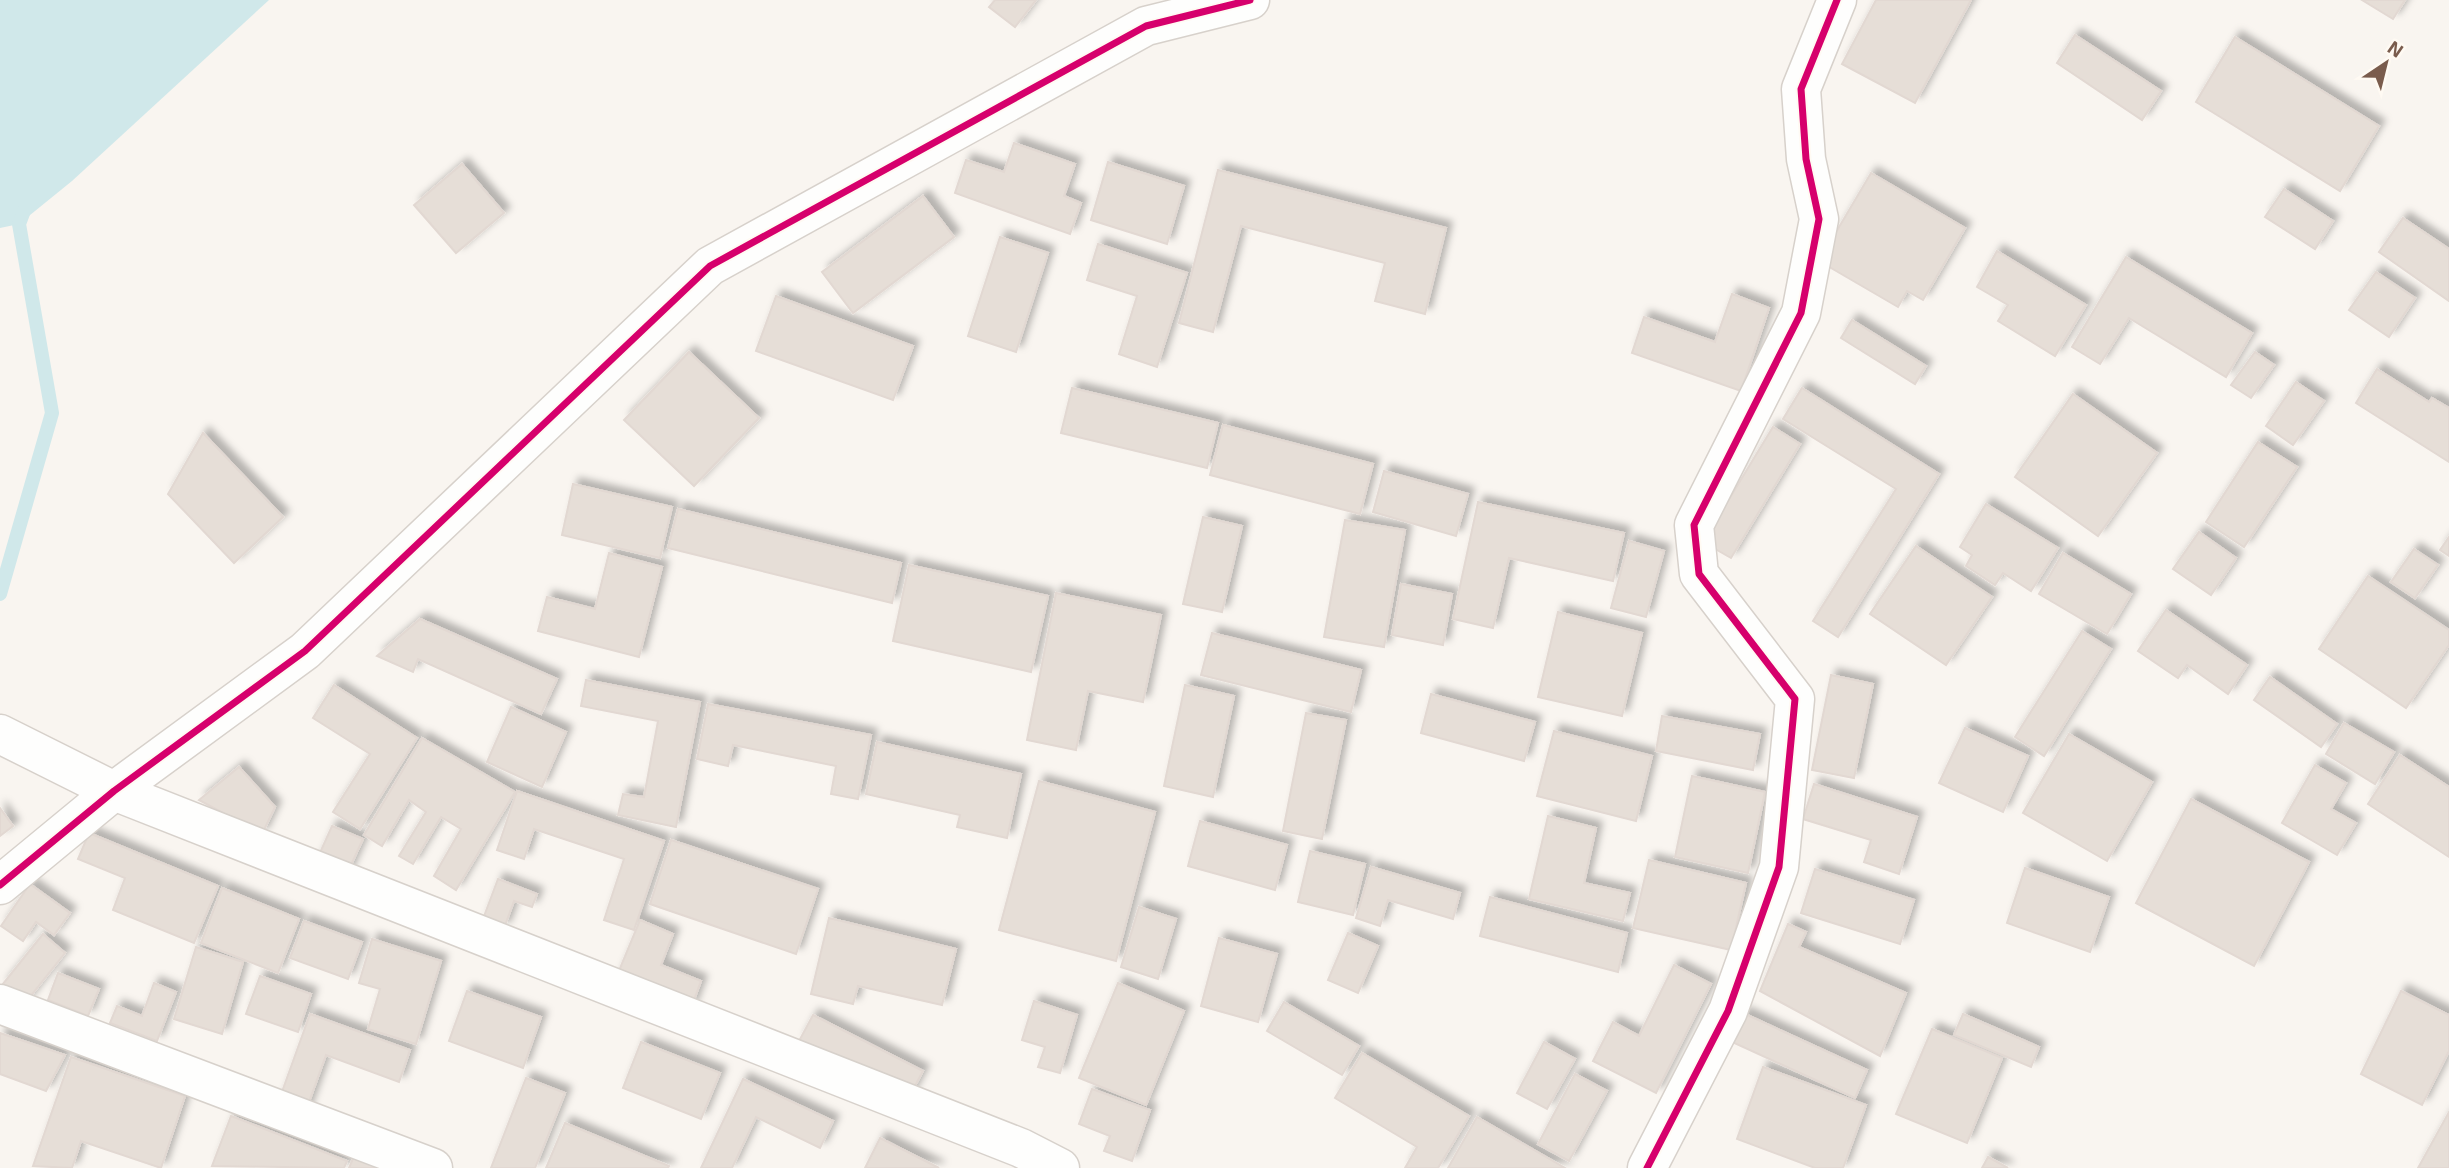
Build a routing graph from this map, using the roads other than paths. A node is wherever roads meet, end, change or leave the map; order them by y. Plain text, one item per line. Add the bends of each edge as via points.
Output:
1 (1250, 0) edge
2 (1837, 0) edge
3 (2, 735) edge
4 (114, 791) junction
5 (0, 885) edge
6 (0, 1004) edge
7 (433, 1168) edge
8 (1060, 1168) edge
9 (1647, 1168) edge

1 - 4 street via 1146,26 710,266 305,651
2 - 9 street via 1801,89 1806,159 1819,219 1801,313 1694,525 1699,575 1796,699 1779,867 1728,1011
3 - 4 street
4 - 5 street
4 - 8 street via 1021,1148
6 - 7 street

